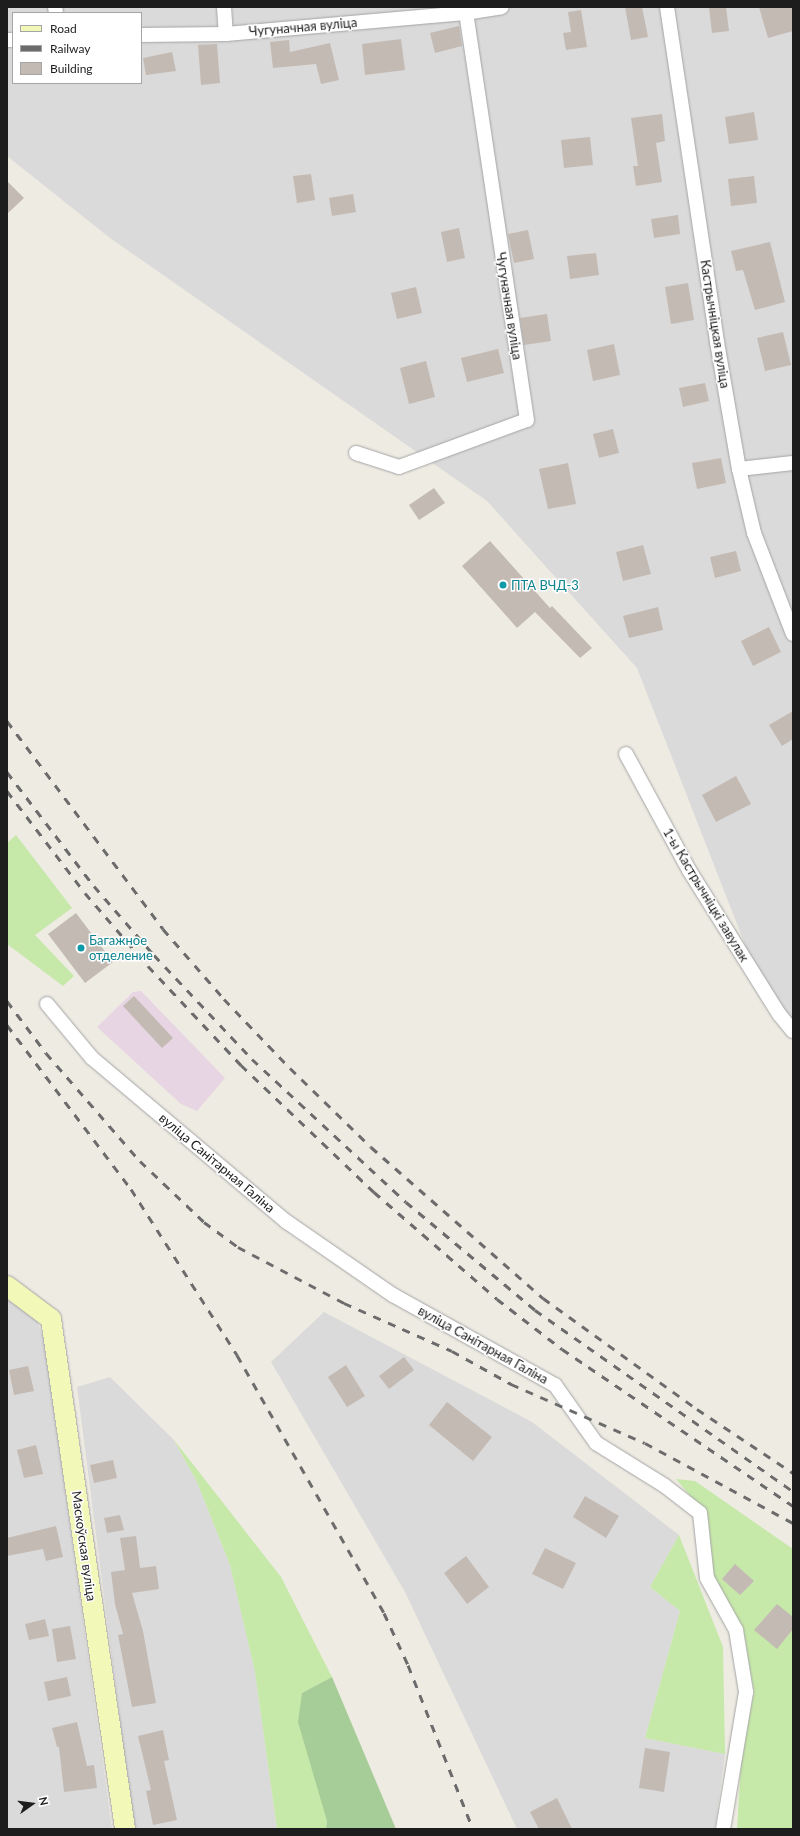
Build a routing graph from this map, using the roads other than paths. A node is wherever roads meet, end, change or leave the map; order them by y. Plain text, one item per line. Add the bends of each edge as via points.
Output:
1 (224, 7) edge
2 (502, 7) edge
3 (667, 7) edge
4 (465, 10) edge
5 (226, 34) junction
6 (142, 36) edge
7 (356, 452) dead end
8 (793, 463) edge
9 (739, 469) junction
10 (793, 634) edge
11 (626, 754) dead end
12 (47, 1004) dead end
13 (793, 1031) edge
14 (7, 1286) edge
15 (124, 1829) edge
16 (723, 1829) edge

1 - 5 street
2 - 4 street, Чугуначная вуліца
3 - 9 street, Кастрычніцкая вуліца via 717,342
4 - 5 street, Чугуначная вуліца
4 - 7 street, Чугуначная вуліца via 527,420 399,467
5 - 6 street, Чугуначная вуліца
8 - 9 street
9 - 10 street, Кастрычніцкая вуліца via 754,533
11 - 13 street, 1-ы Кастрычніцкі завулак via 689,870 779,1014
12 - 16 street, вуліца Санітарная Галіна via 92,1058 287,1222 393,1295 556,1385 596,1443 665,1486 700,1513 707,1578 736,1630 746,1692
14 - 15 street, Маскоўская вуліца via 51,1319

